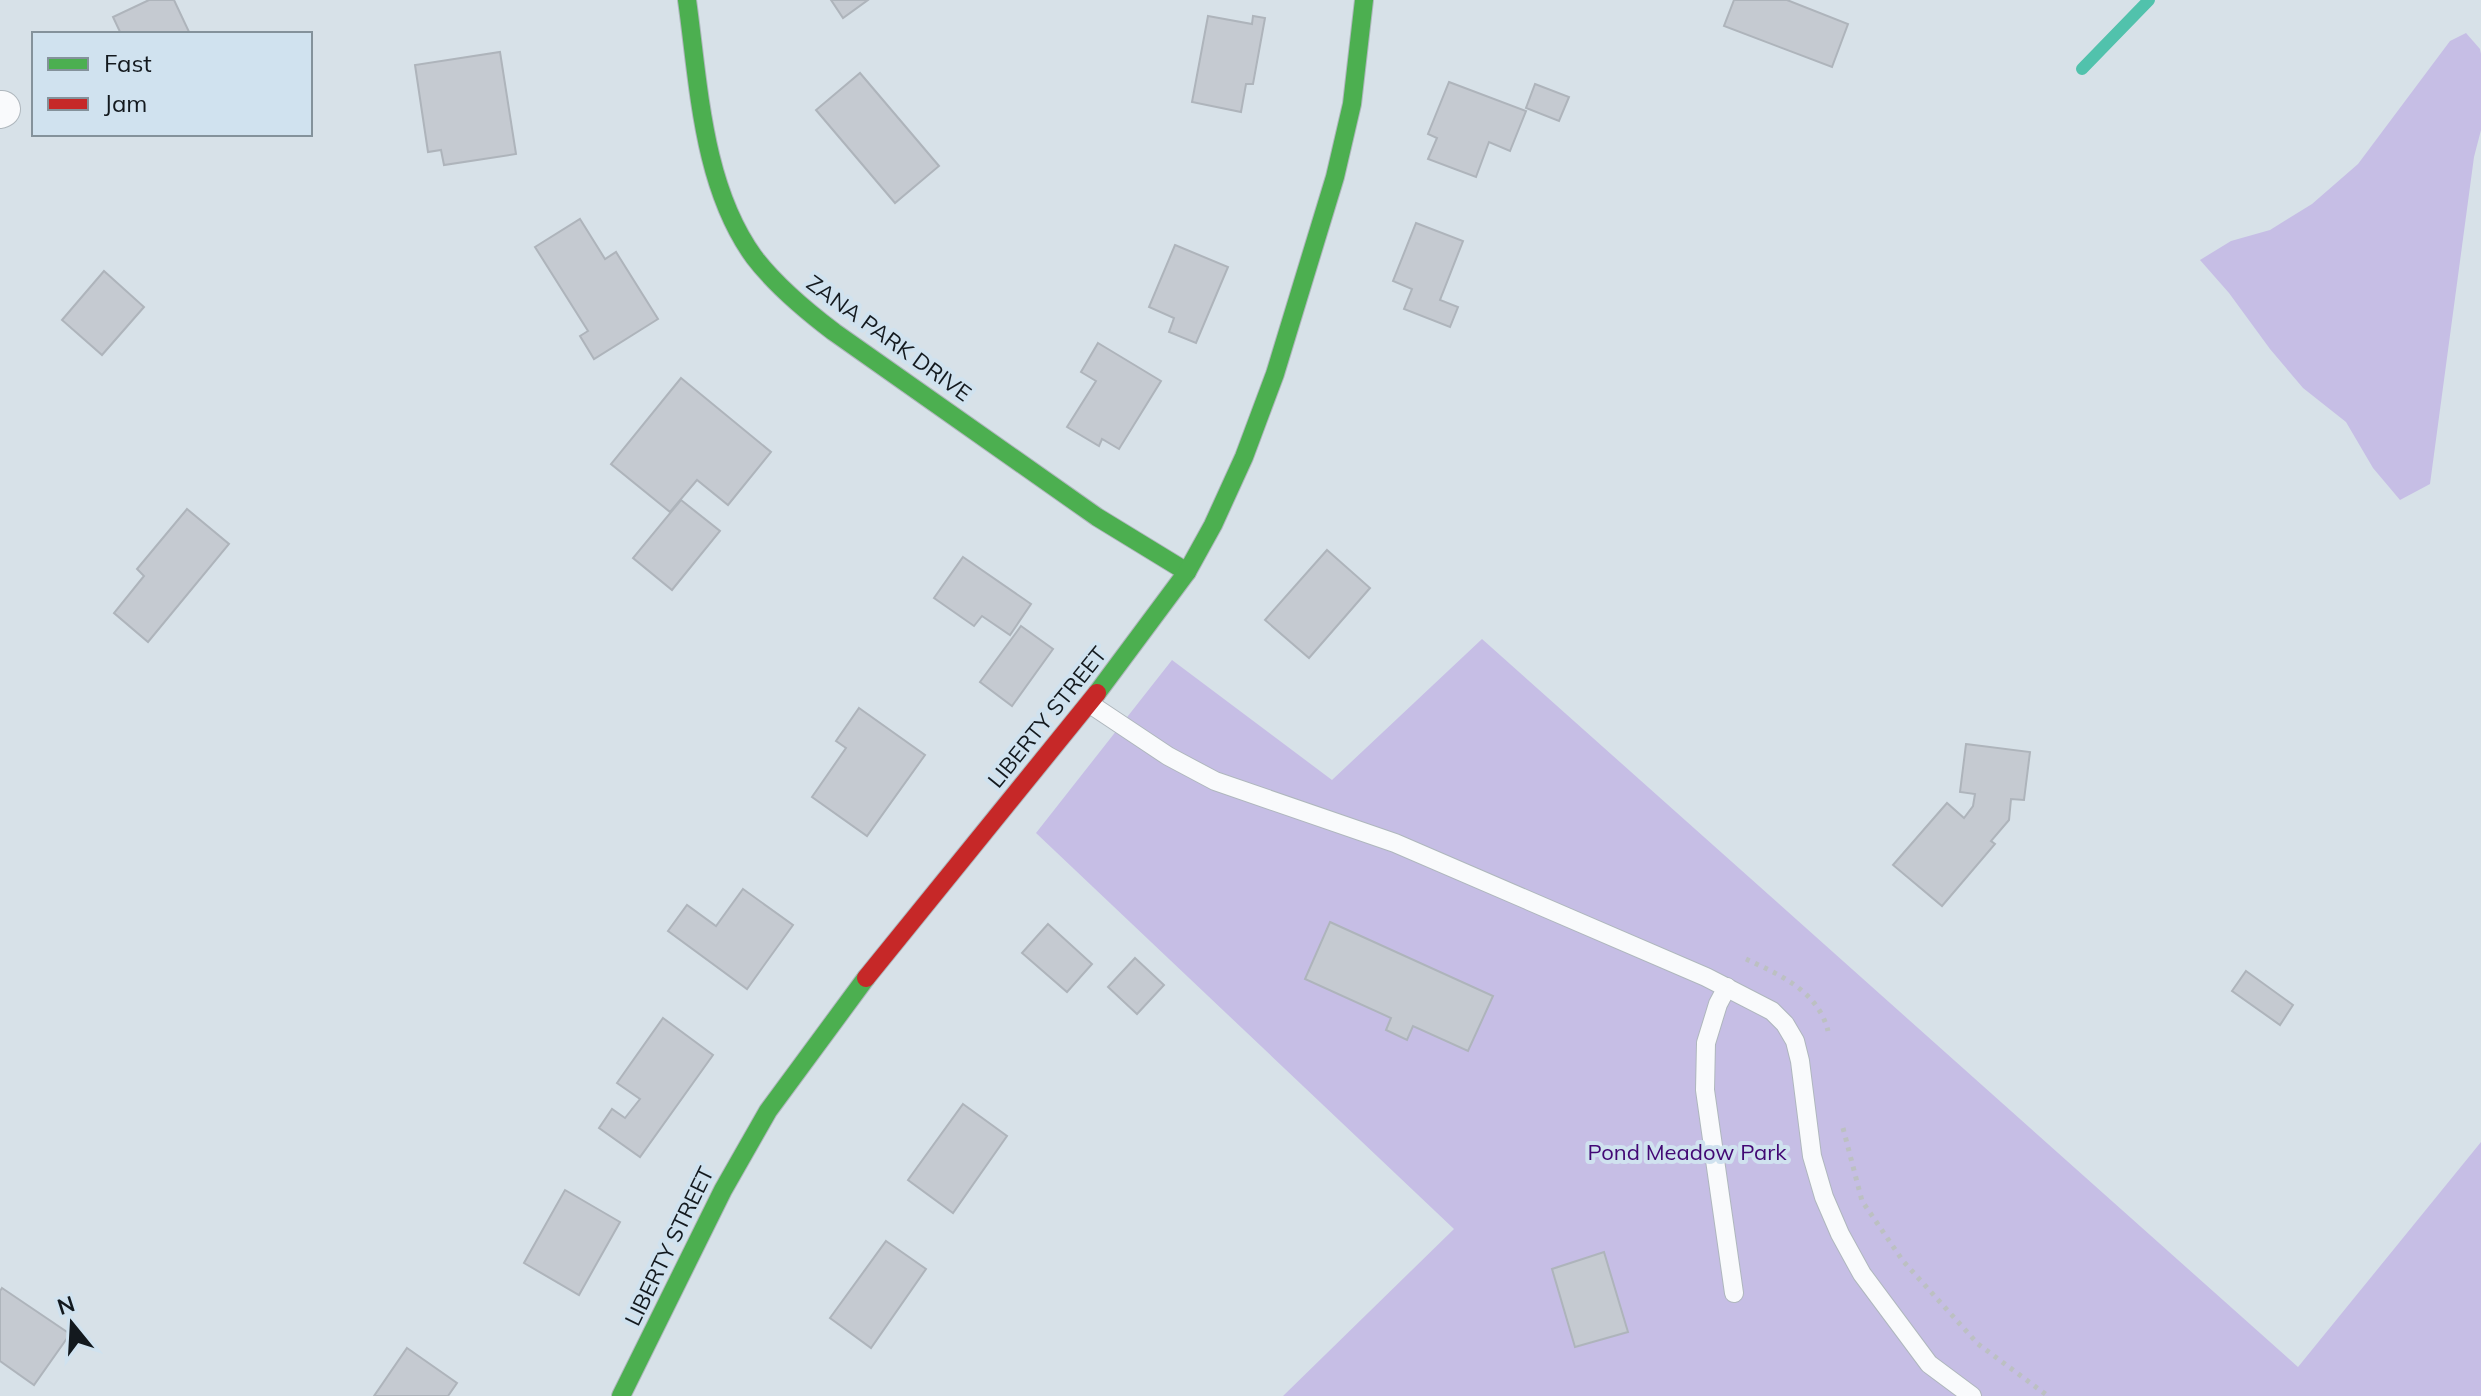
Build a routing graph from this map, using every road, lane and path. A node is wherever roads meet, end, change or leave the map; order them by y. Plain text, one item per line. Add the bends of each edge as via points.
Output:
1 (687, 0) edge
2 (1364, 0) edge
3 (1187, 572) junction
4 (1090, 704) junction
5 (1706, 977) junction
6 (1727, 987) junction
7 (1829, 1035) dead end
8 (1841, 1119) dead end
9 (1734, 1293) dead end
10 (621, 1396) edge
11 (1972, 1396) edge
12 (2048, 1396) edge

1 - 3 main road, ZANA PARK DRIVE via 719,182 738,230 769,274 834,332 1097,517
2 - 3 main road, LIBERTY STREET via 1344,141 1279,359 1244,457
3 - 4 main road, LIBERTY STREET
4 - 5 lane via 1215,781 1368,831
4 - 10 main road, LIBERTY STREET via 862,983 768,1111
5 - 6 lane
5 - 7 path via 1724,956 1734,956 1785,977 1816,1005
6 - 9 lane via 1706,1043 1705,1090
6 - 11 lane via 1772,1011 1795,1041 1812,1156 1824,1197 1862,1274 1929,1364
8 - 12 path via 1862,1201 1903,1261 1978,1344

